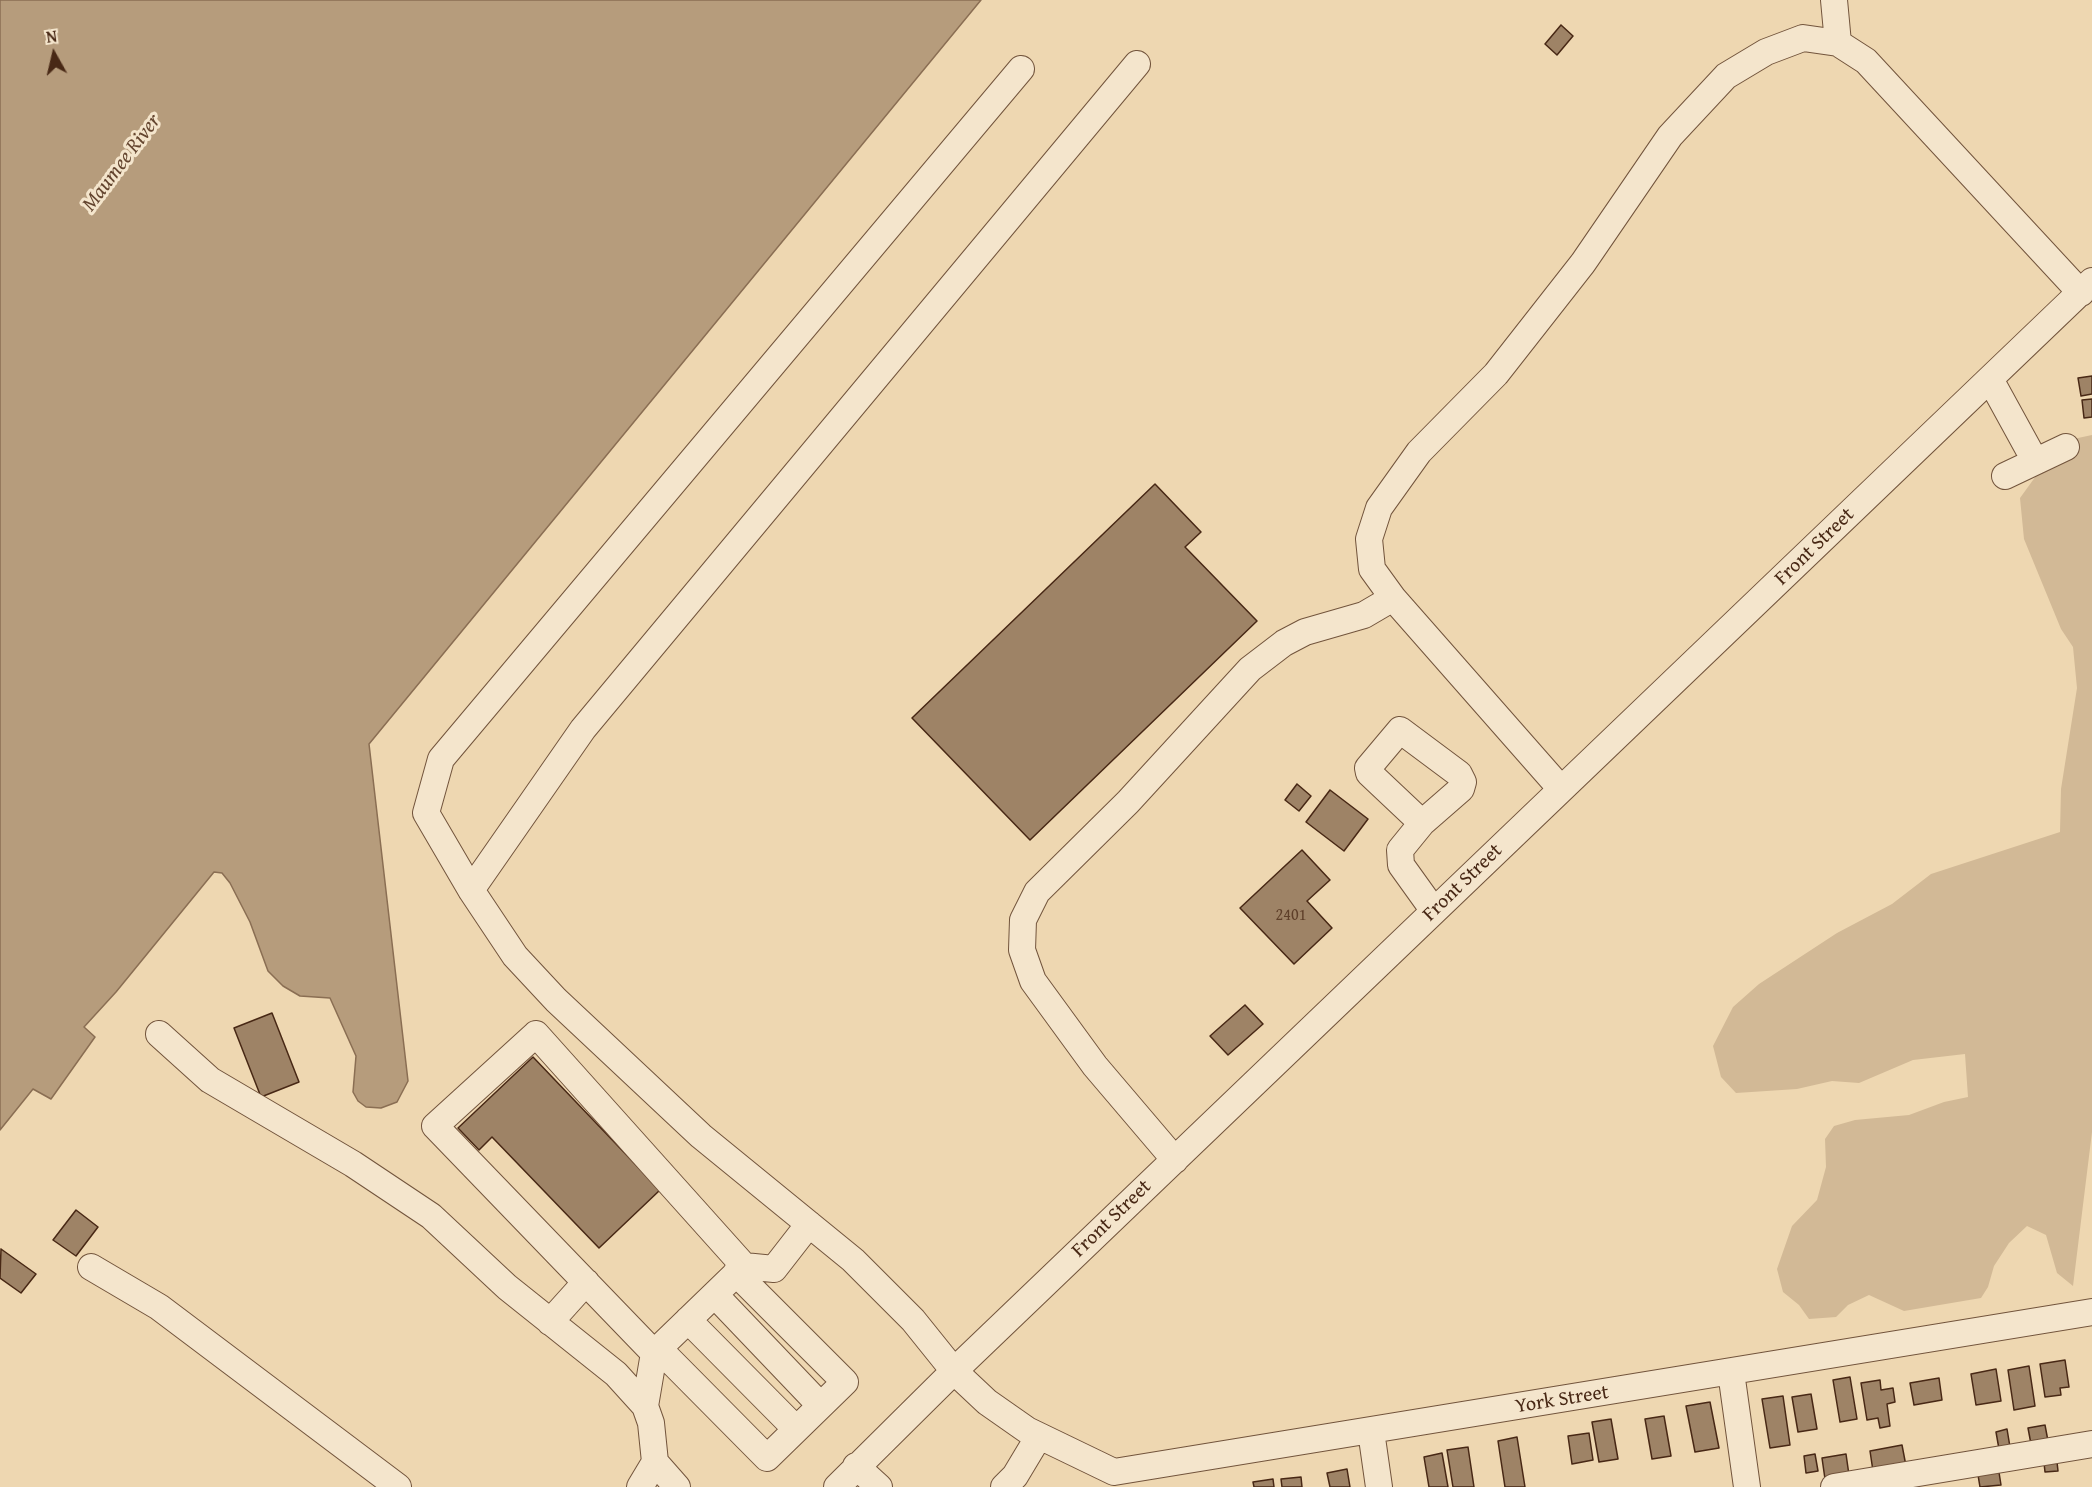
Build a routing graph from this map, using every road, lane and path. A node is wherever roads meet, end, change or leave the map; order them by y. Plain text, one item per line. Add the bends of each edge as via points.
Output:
1 (1834, 0) edge
2 (1838, 43) junction
3 (1137, 64) dead end
4 (1021, 69) dead end
5 (2086, 287) edge
6 (1990, 379) junction
7 (2066, 447) dead end
8 (2035, 461) junction
9 (2005, 476) dead end
10 (1394, 597) junction
11 (1561, 789) junction
12 (1422, 823) dead end
13 (471, 890) junction
14 (1434, 911) junction
15 (159, 1034) dead end
16 (1175, 1160) junction
17 (809, 1224) junction
18 (91, 1267) dead end
19 (740, 1270) junction
20 (586, 1282) junction
21 (715, 1295) junction
22 (2092, 1312) edge
23 (688, 1320) junction
24 (550, 1322) junction
25 (656, 1350) junction
26 (954, 1371) junction
27 (1731, 1372) junction
28 (820, 1405) junction
29 (645, 1406) junction
30 (796, 1429) junction
31 (1371, 1431) junction
32 (1039, 1436) junction
33 (2092, 1444) edge
34 (655, 1462) junction
35 (856, 1466) junction
36 (1113, 1479) edge
37 (1926, 1479) edge
38 (398, 1487) edge
39 (640, 1487) edge
40 (677, 1487) edge
41 (837, 1487) edge
42 (879, 1487) edge
43 (1004, 1487) edge
44 (1379, 1487) edge
45 (1747, 1487) edge
46 (1834, 1487) edge

1 - 2 street
2 - 5 street via 1866,60
2 - 10 street via 1803,38 1766,52 1726,76 1670,136 1583,263 1496,374 1419,452 1379,507 1369,539 1372,569
3 - 13 street via 583,729
4 - 13 street, York Street via 441,759 426,813
5 - 6 street, Front Street
6 - 8 street
6 - 11 street, Front Street
7 - 8 street
8 - 9 street
10 - 11 street
10 - 16 street via 1364,615 1305,632 1250,669 1128,802 1037,892 1023,920 1022,950 1033,981 1095,1066
11 - 14 street, Front Street
12 - 14 street via 1400,850 1399,858
13 - 17 street, York Street via 515,956 556,1000 701,1136
14 - 16 street, Front Street
15 - 24 street via 210,1080 353,1164 431,1216
16 - 26 street, Front Street
17 - 19 street via 774,1269
17 - 26 street, York Street via 853,1260 914,1320
18 - 38 street via 159,1307
19 - 20 street via 536,1034 435,1126
19 - 21 street
19 - 28 street via 845,1382
20 - 24 street
20 - 25 street
21 - 23 street
21 - 28 street
22 - 27 street, York Street
23 - 25 street
23 - 30 street
24 - 29 street via 616,1374
25 - 29 street
25 - 30 street via 767,1458
26 - 32 street, York Street via 987,1402
26 - 35 street, Front Street
27 - 31 street, York Street
27 - 45 street
28 - 30 street
29 - 34 street
31 - 36 street, York Street
31 - 44 street
32 - 36 street, York Street
32 - 43 street
33 - 37 street
34 - 39 street
34 - 40 street
35 - 41 street, Front Street
35 - 42 street
37 - 46 street

